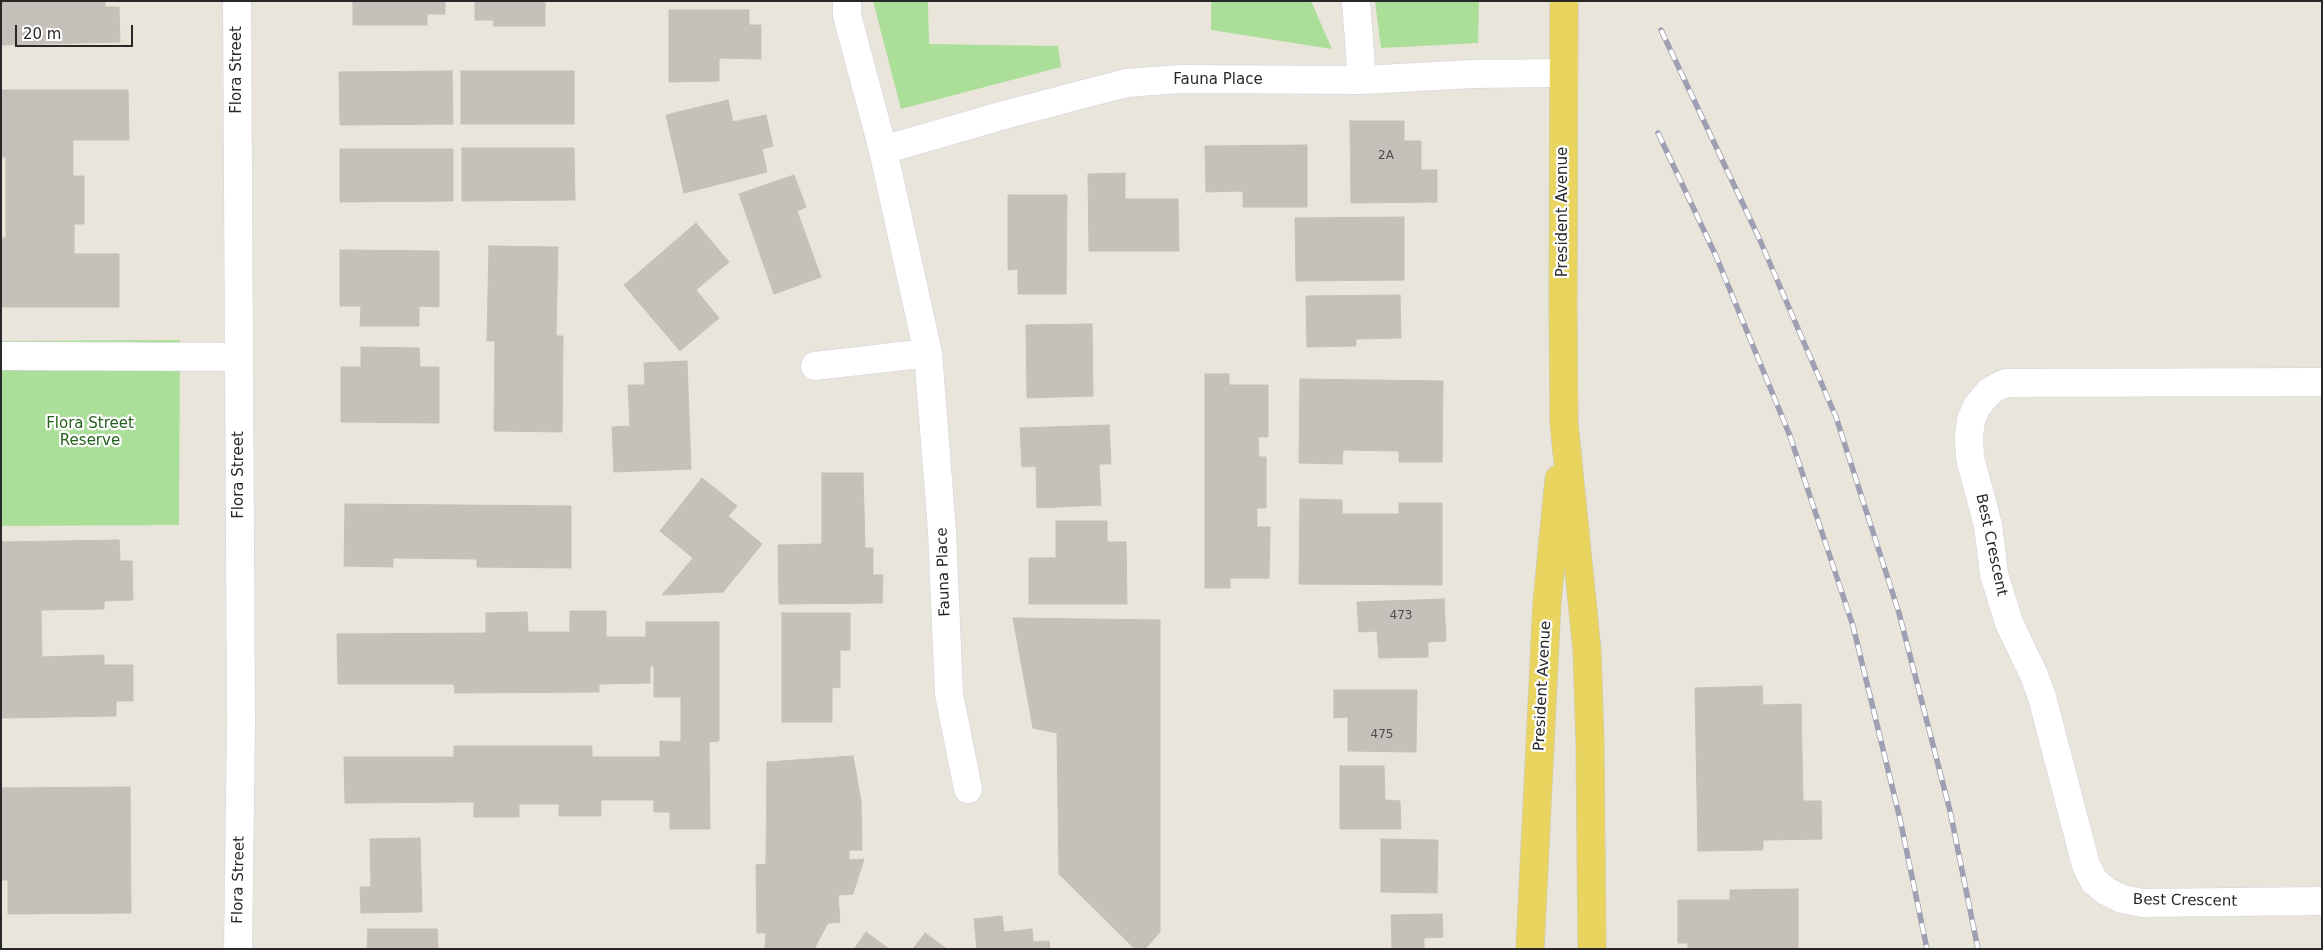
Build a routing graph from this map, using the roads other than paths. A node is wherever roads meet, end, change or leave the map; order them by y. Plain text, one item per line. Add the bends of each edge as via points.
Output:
1 (237, 1) edge
2 (847, 1) edge
3 (1356, 1) edge
4 (1564, 1) edge
5 (1563, 73) junction
6 (1362, 80) junction
7 (883, 150) junction
8 (928, 354) junction
9 (1, 356) edge
10 (239, 357) junction
11 (815, 366) dead end
12 (2322, 382) edge
13 (1564, 423) junction
14 (968, 789) dead end
15 (2322, 902) edge
16 (238, 949) edge
17 (1530, 949) edge
18 (1592, 949) edge

1 - 10 street, Flora Street
2 - 7 street, Fauna Place via 847,15
3 - 6 street
4 - 5 main road, President Avenue
5 - 6 street, Fauna Place
5 - 13 main road, President Avenue
6 - 7 street, Fauna Place via 1181,79 1126,83
7 - 8 street, Fauna Place
8 - 11 street
8 - 14 street, Fauna Place via 942,531 949,694
9 - 10 street
10 - 16 street, Flora Street via 241,722
12 - 15 street, Best Crescent via 2005,384 1990,391 1977,406 1969,437 1970,458 1988,525 1994,574 2010,623 2042,697 2086,865 2094,881 2122,899 2142,903
13 - 17 main road, President Avenue via 1547,602
13 - 18 main road, President Avenue via 1587,651

